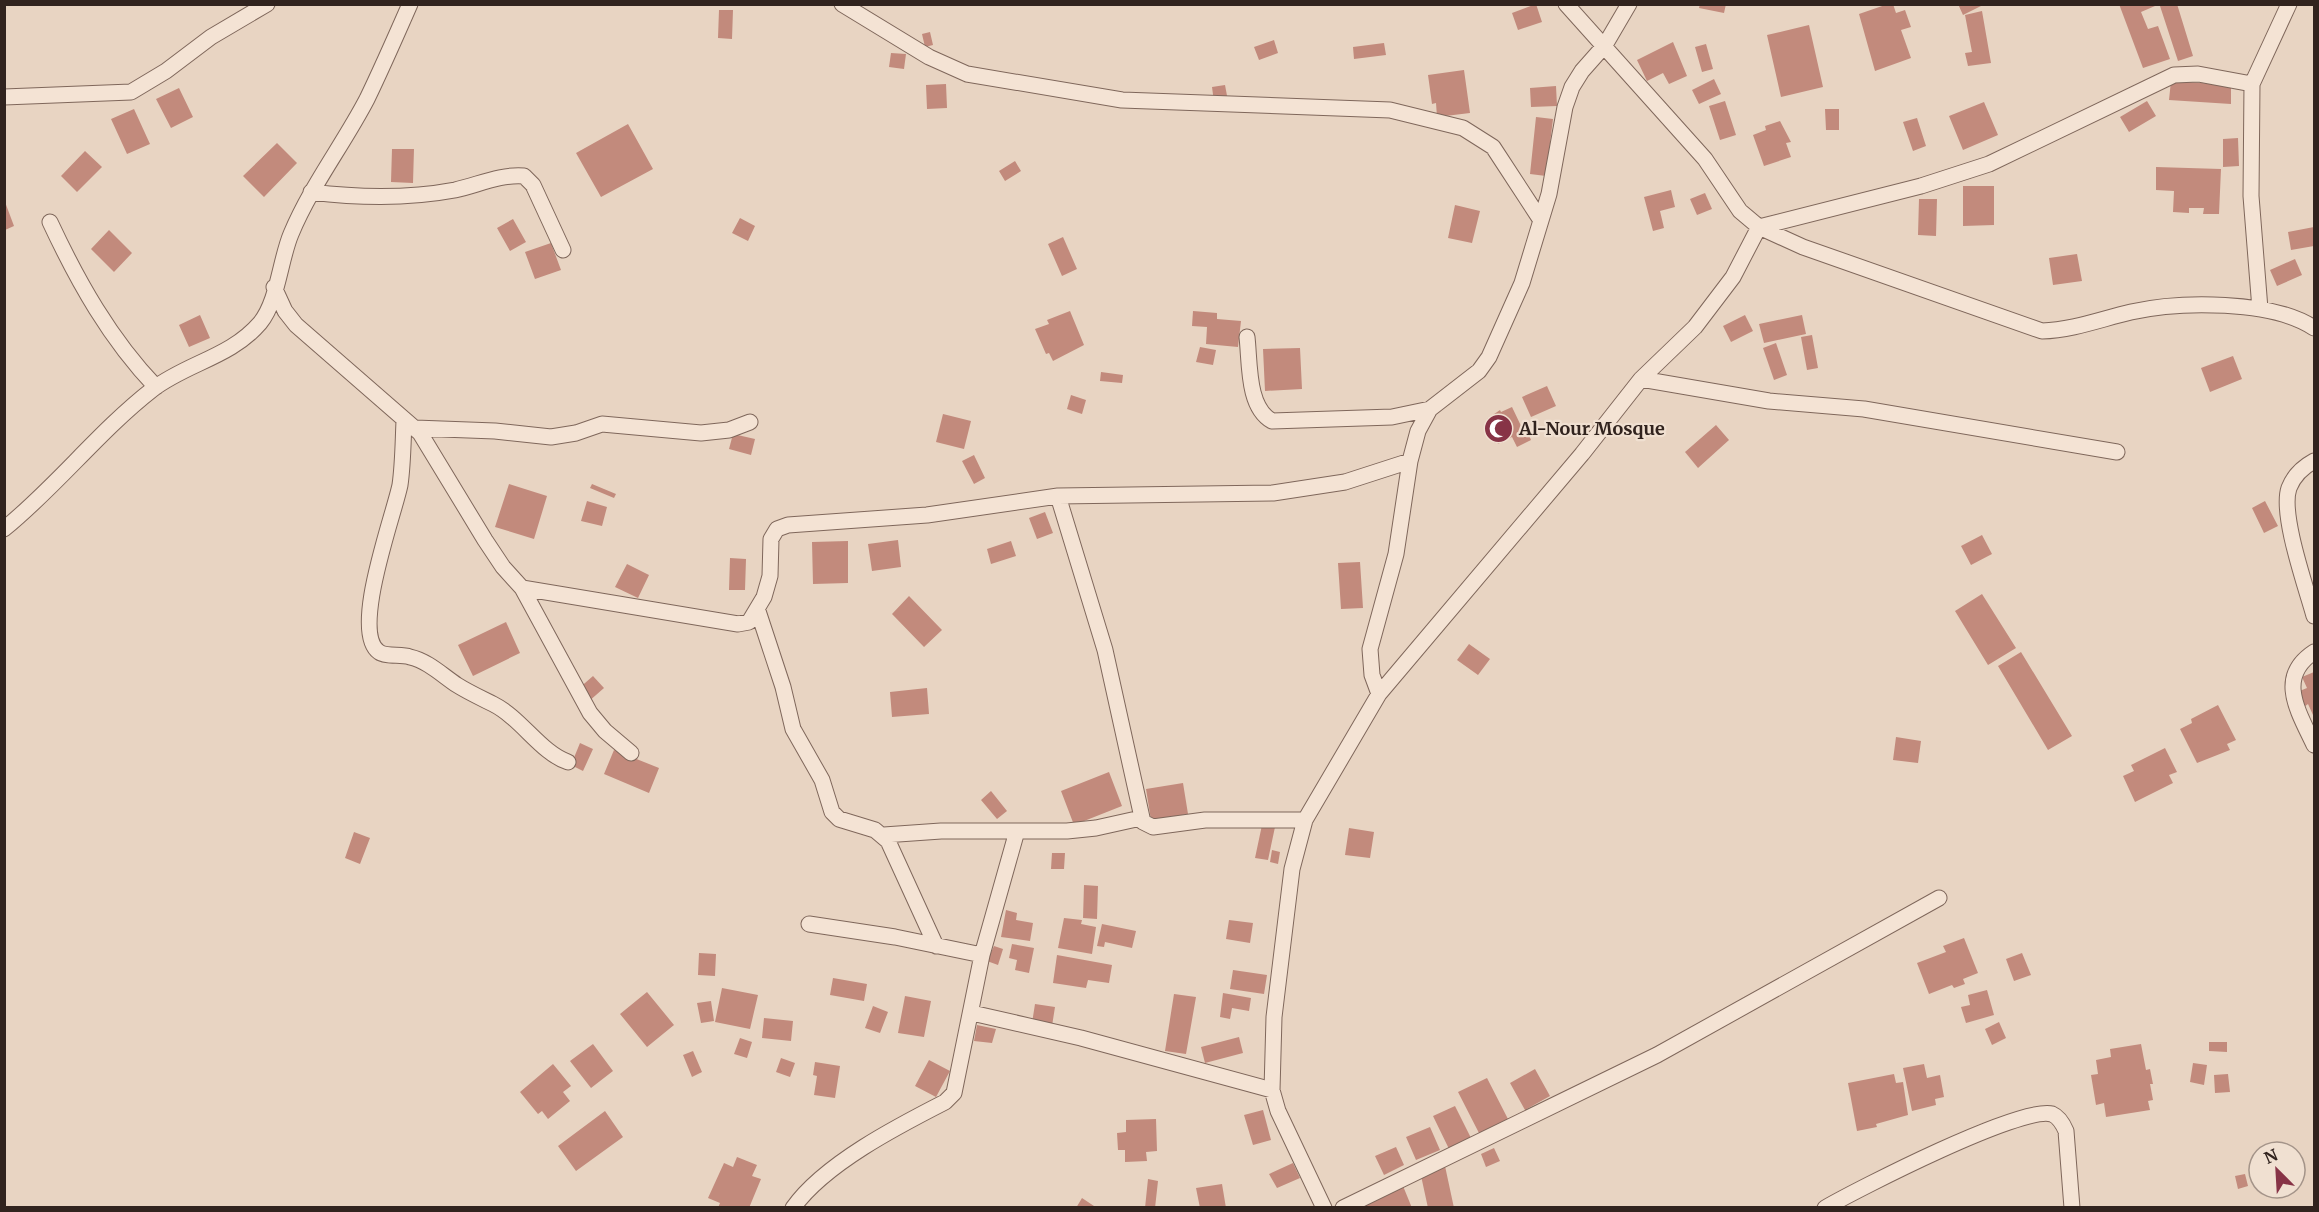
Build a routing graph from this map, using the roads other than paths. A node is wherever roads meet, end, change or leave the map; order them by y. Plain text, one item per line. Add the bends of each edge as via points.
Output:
1 (267, 4) edge
2 (410, 4) edge
3 (842, 4) edge
4 (1566, 4) edge
5 (1629, 4) edge
6 (2289, 4) edge
7 (1605, 45) junction
8 (2252, 84) junction
9 (4, 97) edge
10 (311, 192) junction
11 (1540, 219) junction
12 (50, 222) dead end
13 (1759, 227) junction
14 (563, 250) dead end
15 (274, 287) junction
16 (2260, 309) junction
17 (2314, 328) edge
18 (1247, 337) dead end
19 (1641, 379) junction
20 (156, 387) junction
21 (1430, 409) junction
22 (750, 422) dead end
23 (410, 424) junction
24 (2117, 452) dead end
25 (1410, 461) junction
26 (2314, 461) edge
27 (1058, 496) junction
28 (4, 529) edge
29 (522, 588) junction
30 (758, 611) junction
31 (2314, 616) edge
32 (2314, 651) edge
33 (1379, 694) junction
34 (2314, 745) edge
35 (631, 753) dead end
36 (568, 762) dead end
37 (1141, 818) junction
38 (1305, 820) junction
39 (1017, 831) junction
40 (884, 835) junction
41 (1939, 898) dead end
42 (809, 924) dead end
43 (936, 946) junction
44 (982, 956) junction
45 (972, 1013) junction
46 (1272, 1090) junction
47 (799, 1206) edge
48 (1318, 1206) edge
49 (1343, 1208) edge
50 (1825, 1208) edge
51 (2072, 1208) edge

1 - 9 street via 131,92
2 - 10 street via 366,100
3 - 11 street via 929,57 967,74 1122,100 1390,110 1463,128 1494,147
4 - 7 street
5 - 7 street
6 - 8 street
7 - 11 street via 1572,87
7 - 13 street via 1705,159 1740,211
8 - 13 street via 2198,74 2174,75 1989,164 1921,186
8 - 16 street via 2251,196
10 - 14 street via 351,197 412,197 511,175 524,176 533,185
10 - 15 street via 290,235
11 - 21 street via 1522,283 1489,357 1479,371
12 - 20 street via 93,306
13 - 16 street via 1803,247 2042,331 2062,330 2165,306
13 - 19 street via 1732,277 1695,327
15 - 20 street via 269,308 247,336 228,351
15 - 23 street via 296,325
16 - 17 street via 2294,316
18 - 21 street via 1256,402 1262,416 1272,421 1392,417
19 - 24 street via 1769,401 1864,409
19 - 33 street via 1526,522
20 - 28 street via 123,412 31,508
21 - 25 street via 1418,431
22 - 23 street via 729,430 701,433 602,424 551,437
23 - 29 street via 503,567
23 - 36 street via 395,507 372,585 369,636 380,653 410,657 503,709 556,758
25 - 27 street via 1345,482 1283,491
25 - 33 street via 1396,554 1370,649 1372,675
26 - 31 street via 2295,476 2287,503
27 - 30 street via 777,529 771,539 770,576
27 - 37 street via 1105,650
29 - 30 street via 738,624 749,622
29 - 35 street via 590,713 604,731
30 - 40 street via 793,729 822,780 832,812 839,819
32 - 34 street via 2297,665 2292,677 2295,699
33 - 38 street
37 - 38 street via 1145,825 1153,827 1205,820
37 - 39 street via 1096,828
38 - 46 street via 1292,869 1274,1017
39 - 40 street
39 - 44 street
40 - 43 street
41 - 49 street via 1657,1055
42 - 43 street
43 - 44 street
44 - 45 street
45 - 46 street
45 - 47 street via 958,1080 950,1098 870,1143 832,1171
46 - 48 street
50 - 51 street via 1863,1185 1962,1141 2036,1114 2051,1114 2066,1131

